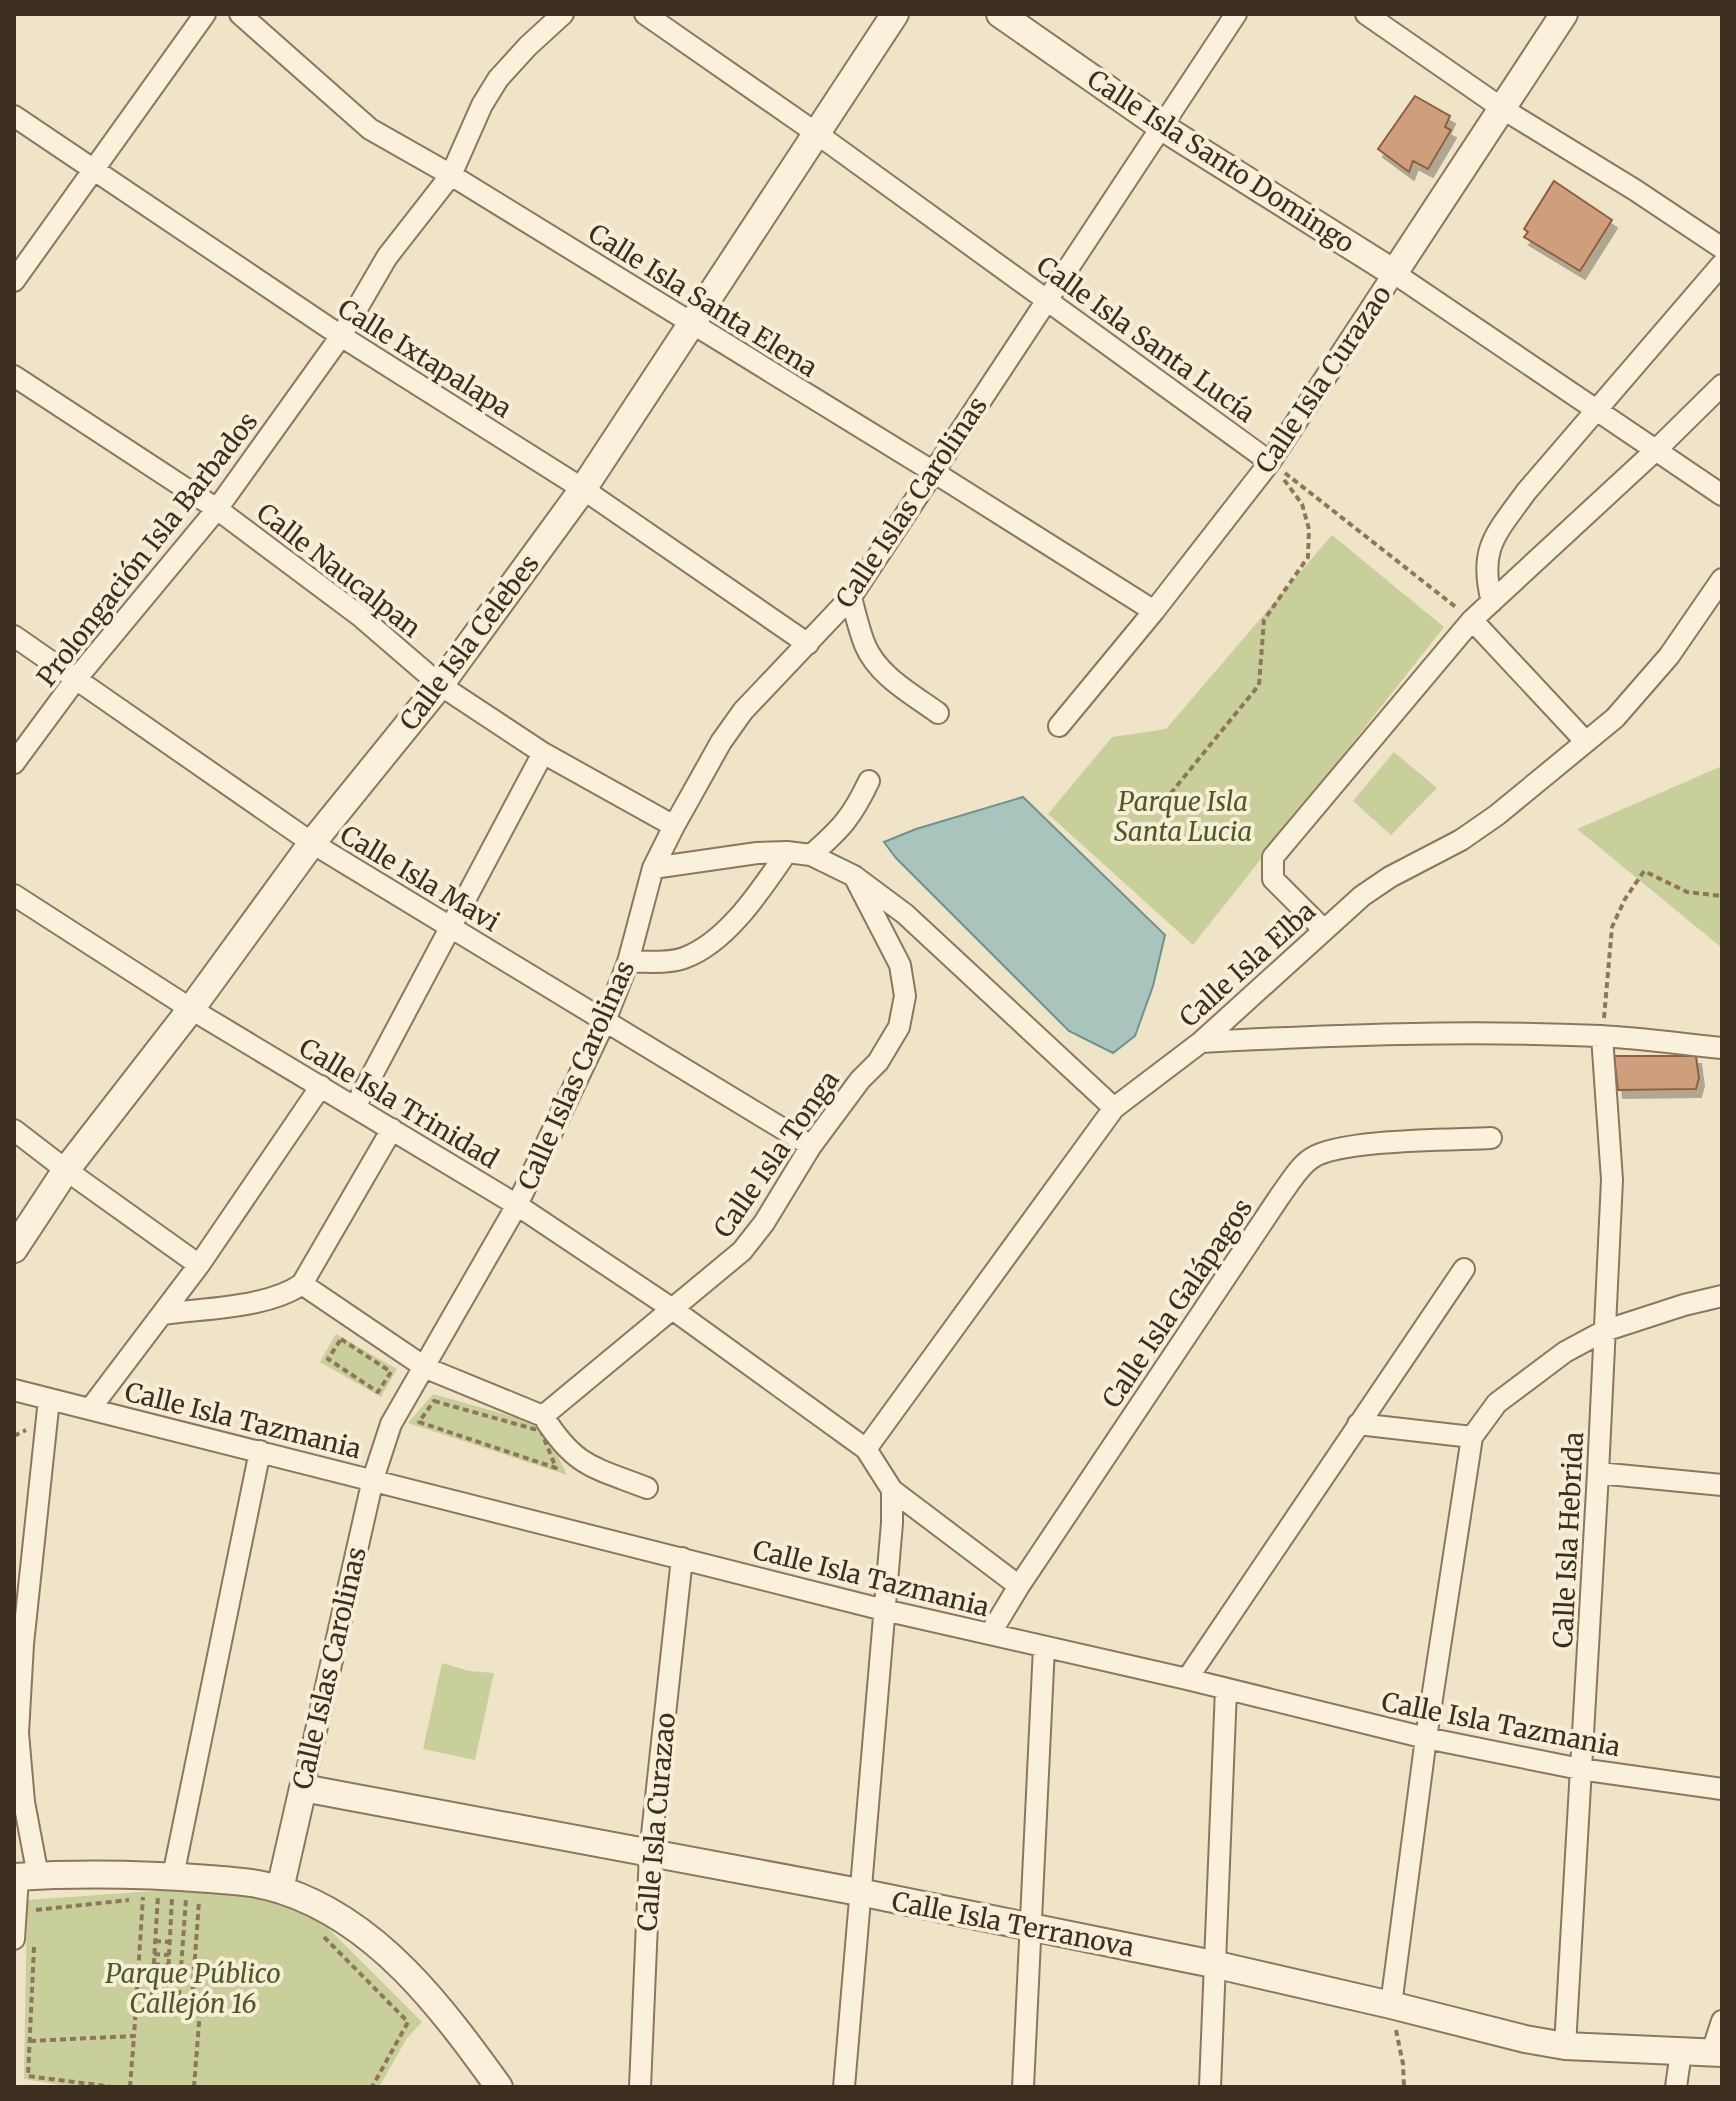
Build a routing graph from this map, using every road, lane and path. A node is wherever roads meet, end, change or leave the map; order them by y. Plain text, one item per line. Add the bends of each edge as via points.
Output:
1 (205, 14) edge
2 (240, 14) edge
3 (563, 14) edge
4 (645, 14) edge
5 (895, 14) edge
6 (1000, 14) edge
7 (1236, 14) edge
8 (1366, 14) edge
9 (1564, 14) edge
10 (1503, 109) junction
11 (14, 116) edge
12 (1162, 127) junction
13 (816, 133) junction
14 (93, 170) junction
15 (451, 175) junction
16 (1722, 248) edge
17 (1722, 264) edge
18 (1394, 273) junction
19 (14, 281) edge
20 (1047, 300) junction
21 (690, 323) junction
22 (341, 336) junction
23 (14, 376) edge
24 (1722, 385) edge
25 (1598, 410) junction
26 (1657, 449) junction
27 (1270, 462) junction
28 (932, 471) junction
29 (583, 489) junction
30 (1722, 495) edge
31 (217, 509) junction
32 (1722, 579) edge
33 (851, 597) junction
34 (1492, 602) junction
35 (1154, 611) junction
36 (1472, 620) junction
37 (14, 636) edge
38 (808, 644) junction
39 (76, 679) junction
40 (440, 685) junction
41 (938, 713) dead end
42 (1059, 726) dead end
43 (1586, 742) junction
44 (543, 753) junction
45 (14, 763) edge
46 (869, 781) dead end
47 (1158, 809) dead end
48 (674, 826) junction
49 (312, 843) junction
50 (787, 852) junction
51 (811, 855) junction
52 (653, 868) junction
53 (854, 876) junction
54 (14, 895) edge
55 (1722, 896) edge
56 (449, 927) junction
57 (1324, 930) junction
58 (628, 962) junction
59 (191, 1009) junction
60 (605, 1021) junction
61 (1602, 1036) junction
62 (1201, 1042) junction
63 (1722, 1048) edge
64 (321, 1086) junction
65 (355, 1107) junction
66 (1114, 1108) junction
67 (392, 1129) junction
68 (14, 1130) edge
69 (1491, 1138) dead end
70 (811, 1146) junction
71 (66, 1170) junction
72 (517, 1205) junction
73 (14, 1249) edge
74 (199, 1265) junction
75 (1464, 1269) dead end
76 (302, 1284) junction
77 (1722, 1296) edge
78 (671, 1308) junction
79 (164, 1314) junction
80 (1604, 1331) junction
81 (426, 1368) junction
82 (14, 1390) edge
83 (378, 1392) joint
84 (49, 1399) junction
85 (90, 1409) junction
86 (543, 1416) junction
87 (1358, 1424) junction
88 (1472, 1437) junction
89 (866, 1449) junction
90 (260, 1451) junction
91 (556, 1468) joint
92 (1598, 1473) junction
93 (373, 1479) junction
94 (1722, 1485) edge
95 (647, 1488) dead end
96 (892, 1490) junction
97 (682, 1558) junction
98 (1019, 1586) junction
99 (884, 1610) junction
100 (990, 1634) junction
101 (1044, 1647) junction
102 (1187, 1679) junction
103 (1226, 1689) junction
104 (1426, 1738) junction
105 (1580, 1769) junction
106 (303, 1788) junction
107 (1722, 1789) edge
108 (650, 1853) junction
109 (23, 1876) edge
110 (167, 1884) junction
111 (280, 1889) junction
112 (859, 1892) junction
113 (143, 1908) junction
114 (199, 1908) junction
115 (198, 1916) junction
116 (142, 1917) junction
117 (35, 1923) dead end
118 (156, 1925) junction
119 (197, 1925) junction
120 (142, 1926) junction
121 (171, 1926) junction
122 (1032, 1928) junction
123 (184, 1929) junction
124 (320, 1933) dead end
125 (141, 1935) junction
126 (197, 1935) junction
127 (24, 1938) edge
128 (196, 1944) junction
129 (141, 1946) junction
130 (195, 1954) junction
131 (140, 1957) junction
132 (169, 1957) junction
133 (154, 1959) junction
134 (182, 1963) junction
135 (1213, 1964) junction
136 (169, 1966) junction
137 (194, 1967) junction
138 (228, 1969) dead end
139 (139, 1980) junction
140 (193, 1980) junction
141 (168, 1981) junction
142 (152, 1982) junction
143 (180, 1982) junction
144 (192, 1991) junction
145 (138, 1994) junction
146 (152, 1994) junction
147 (167, 1995) junction
148 (179, 1996) junction
149 (192, 1999) junction
150 (1391, 2005) junction
151 (1722, 2021) edge
152 (134, 2036) junction
153 (30, 2041) junction
154 (1565, 2046) junction
155 (1681, 2052) junction
156 (1717, 2053) edge
157 (113, 2087) edge
158 (130, 2087) edge
159 (194, 2087) edge
160 (372, 2087) edge
161 (499, 2087) edge
162 (640, 2087) edge
163 (844, 2087) edge
164 (1023, 2087) edge
165 (1210, 2087) edge
166 (1404, 2087) edge
167 (1676, 2087) edge

1 - 14 street
2 - 15 street, Calle Isla Santa Elena via 370,129
3 - 15 street, Prolongación Isla Barbados via 498,79
4 - 13 street, Calle Isla Santa Lucía
5 - 13 street, Calle Isla Celebes
6 - 12 street, Calle Isla Santo Domingo
7 - 12 street, Calle Islas Carolinas
8 - 10 street
9 - 10 street, Calle Isla Curazao
10 - 16 street
10 - 18 street, Calle Isla Curazao
11 - 14 street, Calle Ixtapalapa
12 - 18 street, Calle Isla Santo Domingo
12 - 20 street, Calle Islas Carolinas
13 - 20 street, Calle Isla Santa Lucía
13 - 21 street, Calle Isla Celebes
14 - 19 street
14 - 22 street, Calle Ixtapalapa
15 - 21 street, Calle Isla Santa Elena
15 - 22 street, Prolongación Isla Barbados via 387,257
17 - 25 street
18 - 25 street, Calle Isla Santo Domingo
18 - 27 street, Calle Isla Curazao
20 - 27 street, Calle Isla Santa Lucía
20 - 28 street, Calle Islas Carolinas
21 - 28 street, Calle Isla Santa Elena
21 - 29 street, Calle Isla Celebes
22 - 29 street, Calle Ixtapalapa
22 - 31 street, Prolongación Isla Barbados
23 - 31 street, Calle Naucalpan
24 - 26 street
25 - 26 street, Calle Isla Santo Domingo
25 - 34 street via 1497,532 1485,565
26 - 30 street, Calle Isla Santo Domingo
26 - 34 street
27 - 35 street, Calle Isla Curazao
27 - 36 path
27 - 47 path via 1302,504 1309,529 1308,557 1264,620 1259,685
28 - 33 street, Calle Islas Carolinas
28 - 35 street, Calle Isla Santa Elena
29 - 38 street, Calle Ixtapalapa
29 - 40 street, Calle Isla Celebes
31 - 39 street, Prolongación Isla Barbados
31 - 40 street, Calle Naucalpan via 360,616
32 - 43 street, Calle Isla Elba via 1649,682
33 - 38 street, Calle Islas Carolinas
33 - 41 street via 877,664
34 - 36 street
35 - 42 street, Calle Isla Curazao
36 - 43 street
36 - 57 street via 1273,857 1273,879
37 - 39 street, Calle Isla Mavi
38 - 48 street, Calle Islas Carolinas via 743,711
39 - 45 street, Prolongación Isla Barbados
39 - 49 street, Calle Isla Mavi
40 - 44 street, Calle Naucalpan
40 - 49 street, Calle Isla Celebes
43 - 57 street, Calle Isla Elba via 1497,815 1390,877
44 - 48 street, Calle Naucalpan
44 - 56 street
46 - 51 street via 853,815
48 - 52 street, Calle Islas Carolinas
49 - 56 street, Calle Isla Mavi
49 - 59 street, Calle Isla Celebes
50 - 51 street
50 - 52 street
50 - 58 street via 722,935 683,959
51 - 53 street
52 - 58 street, Calle Islas Carolinas
53 - 66 street via 905,914
53 - 70 street, Calle Isla Tonga via 900,965 905,996 899,1027 878,1062
54 - 59 street, Calle Isla Trinidad
55 - 61 path via 1687,892 1644,871 1612,927
56 - 60 street, Calle Isla Mavi
56 - 65 street
57 - 62 street, Calle Isla Elba
58 - 60 street, Calle Islas Carolinas
59 - 64 street, Calle Isla Trinidad
59 - 71 street, Calle Isla Celebes
60 - 70 street, Calle Isla Mavi
60 - 72 street, Calle Islas Carolinas
61 - 62 street via 1459,1033
61 - 63 street
61 - 80 street, Calle Isla Hebrida via 1612,1180
62 - 66 street, Calle Isla Elba
64 - 65 street, Calle Isla Trinidad
64 - 74 street
65 - 67 street, Calle Isla Trinidad
66 - 89 street, Calle Isla Elba
67 - 72 street, Calle Isla Trinidad
67 - 76 street
68 - 71 street
69 - 98 street, Calle Isla Galápagos via 1354,1146 1308,1159
70 - 78 street, Calle Isla Tonga via 742,1251
71 - 73 street, Calle Isla Celebes
71 - 74 street
72 - 78 street, Calle Isla Trinidad
72 - 81 street, Calle Islas Carolinas
74 - 79 street
75 - 87 street
76 - 79 street via 267,1299
76 - 81 street
77 - 80 street
78 - 86 street, Calle Isla Tonga
78 - 89 street, Calle Isla Trinidad
79 - 85 street
80 - 88 street via 1565,1352 1497,1403
80 - 92 street, Calle Isla Hebrida
81 - 86 street
81 - 93 street, Calle Islas Carolinas via 391,1424
82 - 84 street, Calle Isla Tazmania
83 - 83 path via 391,1372 341,1339 328,1359
84 - 85 street, Calle Isla Tazmania
84 - 109 street via 18,1733
85 - 90 street, Calle Isla Tazmania
86 - 95 street via 580,1461
87 - 88 street
87 - 102 street
88 - 104 street
89 - 96 street
90 - 93 street, Calle Isla Tazmania
90 - 110 street
91 - 91 path via 529,1459 419,1422 434,1401 541,1431
92 - 94 street
92 - 105 street, Calle Isla Hebrida
93 - 97 street, Calle Isla Tazmania
93 - 106 street, Calle Islas Carolinas
96 - 98 street
96 - 99 street
97 - 99 street, Calle Isla Tazmania
97 - 108 street, Calle Isla Curazao
98 - 100 street, Calle Isla Galápagos
99 - 100 street, Calle Isla Tazmania
99 - 112 street
100 - 101 street, Calle Isla Tazmania
101 - 102 street, Calle Isla Tazmania
101 - 122 street
102 - 103 street, Calle Isla Tazmania
103 - 104 street, Calle Isla Tazmania
103 - 135 street
104 - 105 street, Calle Isla Tazmania
104 - 150 street
105 - 107 street, Calle Isla Tazmania
105 - 154 street, Calle Isla Hebrida
106 - 108 street, Calle Isla Terranova
106 - 111 street, Calle Islas Carolinas
108 - 112 street, Calle Isla Terranova
108 - 162 street, Calle Isla Curazao
109 - 110 street
109 - 127 street
110 - 111 street
110 - 113 path
110 - 114 path
110 - 117 path via 36,1908
110 - 118 path
110 - 121 path
110 - 123 path
111 - 161 street via 338,1916 383,1951 441,2008
112 - 122 street, Calle Isla Terranova
112 - 163 street
113 - 116 path
113 - 118 path
114 - 115 path
114 - 123 path
115 - 119 path
115 - 123 path
116 - 118 path
116 - 120 path
118 - 120 path
118 - 121 path
118 - 121 path
118 - 121 path
118 - 121 path
118 - 121 path
118 - 125 path
118 - 129 path
118 - 133 path
119 - 123 path
119 - 126 path
120 - 125 path
121 - 123 path
121 - 123 path
121 - 123 path
121 - 123 path
121 - 132 path
122 - 135 street, Calle Isla Terranova
122 - 164 street
123 - 126 path
123 - 128 path
123 - 130 path
123 - 134 path
124 - 160 path via 408,2022
125 - 129 path
126 - 128 path
127 - 153 path
128 - 130 path
129 - 131 path
130 - 137 path
131 - 133 path
131 - 139 path
132 - 133 path
132 - 134 path
132 - 136 path
133 - 136 path
133 - 142 path
134 - 137 path
134 - 143 path
135 - 150 street, Calle Isla Terranova
135 - 165 street
136 - 141 path
137 - 138 path
137 - 140 path
139 - 142 path
139 - 145 path
140 - 143 path
140 - 144 path
141 - 142 path
141 - 142 path
141 - 143 path
141 - 143 path
141 - 147 path
142 - 146 path
143 - 144 path
143 - 148 path
144 - 149 path
145 - 146 path
145 - 152 path
146 - 147 path
147 - 148 path
148 - 149 path
149 - 159 path via 200,2010
150 - 154 street, Calle Isla Terranova
150 - 166 path
151 - 156 street
152 - 153 path
152 - 158 path
153 - 157 path via 28,2076
154 - 155 street, Calle Isla Terranova
155 - 156 street, Calle Isla Terranova
155 - 167 street

